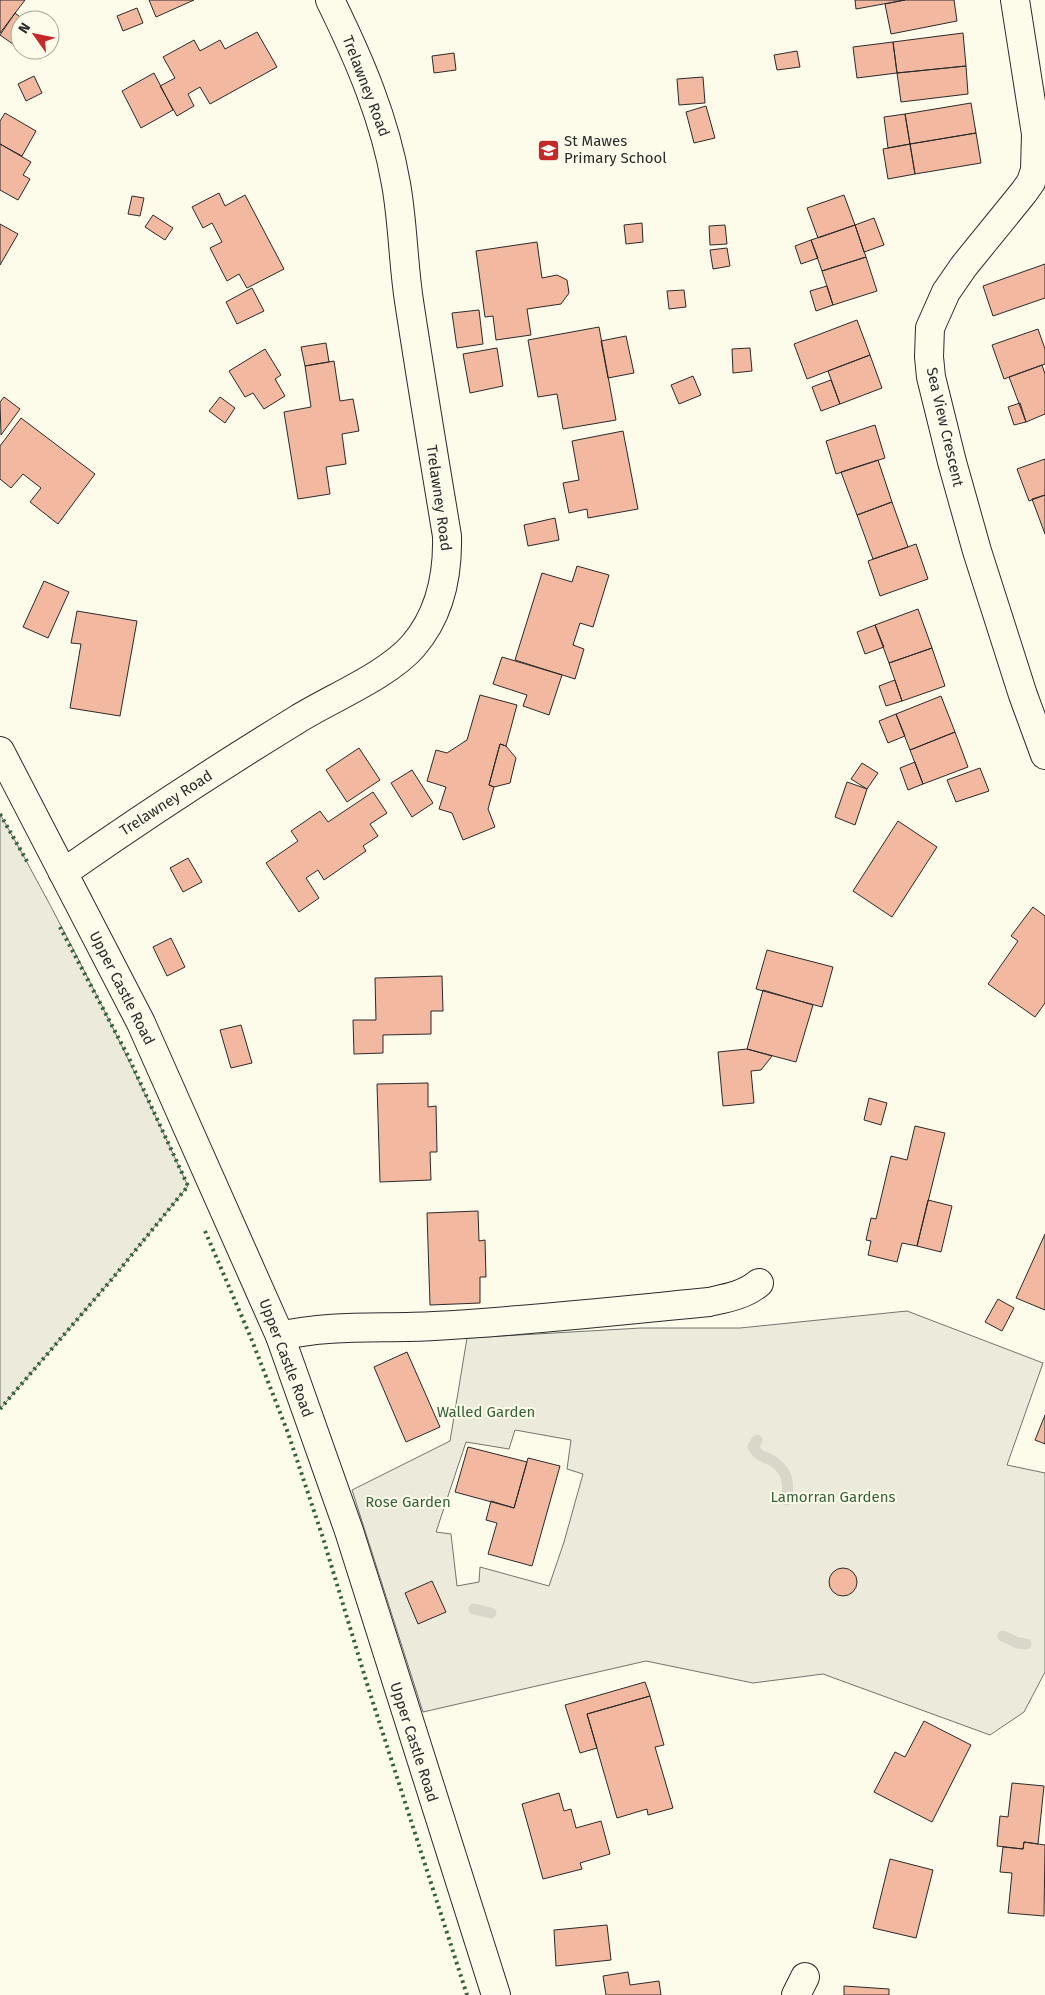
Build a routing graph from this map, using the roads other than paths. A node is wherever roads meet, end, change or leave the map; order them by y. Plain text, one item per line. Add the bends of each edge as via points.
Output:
1 (330, 0) edge
2 (1014, 0) edge
3 (0, 751) edge
4 (1045, 755) edge
5 (64, 873) junction
6 (759, 1283) dead end
7 (280, 1336) junction
8 (496, 1995) edge

1 - 5 street, Trelawney Road via 375,102 394,175 408,294 446,536 448,556 441,595 424,632 401,658 221,767
2 - 4 street, Sea View Crescent via 1036,134 1035,170 1024,192 946,292 930,328 929,357 952,462 977,551
3 - 5 street, Upper Castle Road
5 - 7 street, Upper Castle Road via 142,1024
6 - 7 street via 752,1289 710,1302 434,1326 319,1330
7 - 8 street, Upper Castle Road via 349,1532

